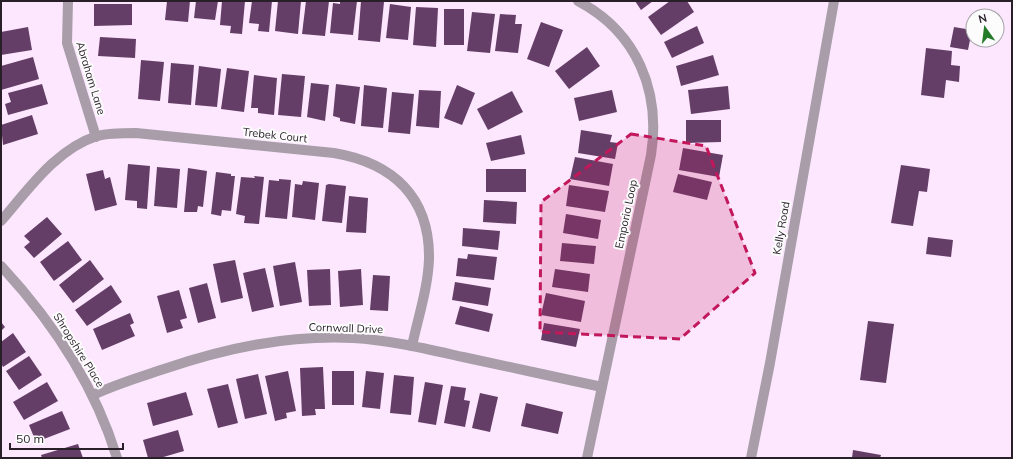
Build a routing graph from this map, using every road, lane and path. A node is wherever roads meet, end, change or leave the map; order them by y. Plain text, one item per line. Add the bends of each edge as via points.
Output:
1 (68, 1) edge
2 (578, 1) edge
3 (834, 1) edge
4 (96, 136) junction
5 (1, 221) edge
6 (1, 266) edge
7 (412, 346) junction
8 (602, 387) junction
9 (93, 394) junction
10 (117, 458) edge
11 (587, 458) edge
12 (751, 458) edge

1 - 4 street, Abraham Lane via 67,43
2 - 8 street, Emporia Loop via 604,18 631,48 648,81 653,102 654,133 651,155
3 - 12 street, Kelly Road
4 - 5 street, Trebek Court via 53,163
4 - 7 street, Trebek Court via 136,132 326,152 357,158 382,168 413,195 427,236 428,273
6 - 9 street, Shropshire Place via 49,324
7 - 8 street, Cornwall Drive
7 - 9 street, Cornwall Drive via 329,338 304,338 256,344 205,355
8 - 11 street, Emporia Loop
9 - 10 street, Shropshire Place

